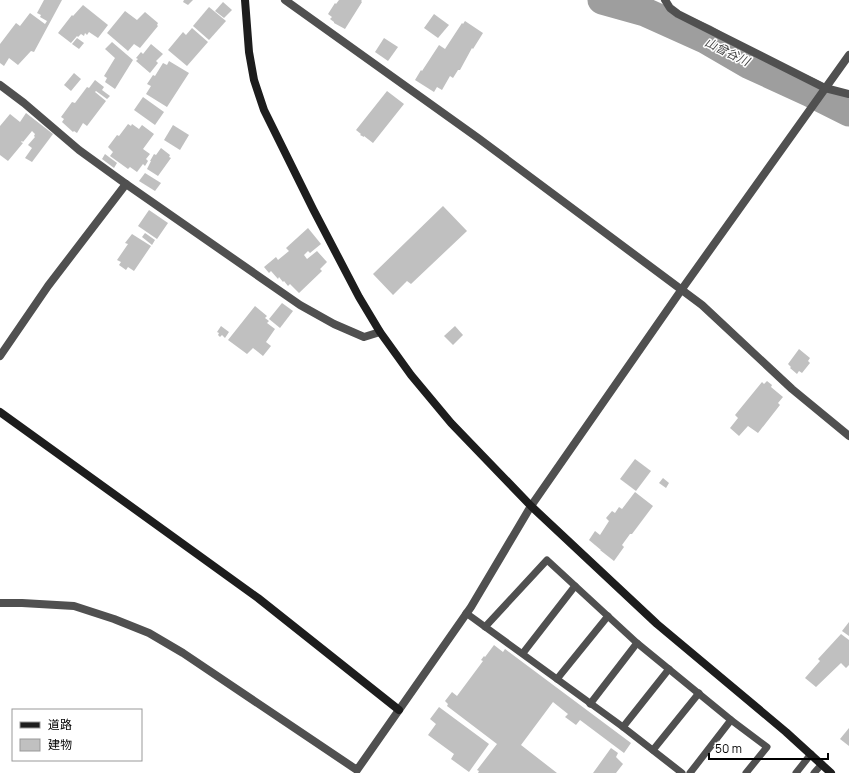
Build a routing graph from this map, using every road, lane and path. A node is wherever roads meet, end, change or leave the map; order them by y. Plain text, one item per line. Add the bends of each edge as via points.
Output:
1 (245, 0) edge
2 (285, 0) edge
3 (664, 0) edge
4 (849, 55) edge
5 (0, 85) edge
6 (824, 90) junction
7 (849, 94) edge
8 (126, 184) junction
9 (682, 290) junction
10 (380, 332) junction
11 (0, 356) edge
12 (0, 412) edge
13 (849, 436) edge
14 (532, 506) junction
15 (575, 586) junction
16 (0, 604) edge
17 (466, 613) junction
18 (608, 616) junction
19 (485, 627) junction
20 (637, 643) junction
21 (523, 653) junction
22 (669, 669) junction
23 (557, 679) junction
24 (699, 693) junction
25 (590, 704) junction
26 (399, 710) junction
27 (731, 720) junction
28 (623, 727) junction
29 (653, 750) junction
30 (811, 754) junction
31 (822, 764) junction
32 (356, 772) edge
33 (680, 772) edge
34 (690, 773) edge
35 (746, 773) edge
36 (796, 773) edge
37 (814, 773) edge
38 (831, 773) edge

1 - 10 street via 249,52 254,80 264,110 313,209
2 - 9 street via 478,138
3 - 6 street via 678,14
4 - 6 street
5 - 8 street via 79,150
6 - 7 street
6 - 9 street
8 - 10 street via 300,305 364,337
8 - 11 street via 48,286
9 - 13 street via 702,305 792,389
9 - 14 street
10 - 14 street via 411,375 451,423
12 - 26 street via 258,598
14 - 17 street
14 - 30 street via 657,624
15 - 18 lane
15 - 19 lane via 547,560
15 - 21 lane
16 - 32 street via 74,606 149,633 183,653
17 - 19 lane
17 - 26 street
18 - 20 lane
18 - 23 lane
19 - 21 lane
20 - 22 lane
20 - 25 lane
21 - 23 lane
22 - 24 lane
22 - 28 lane
23 - 25 lane
24 - 27 lane
24 - 29 lane
25 - 28 lane
26 - 32 street
27 - 34 lane
27 - 35 lane via 767,747
28 - 29 lane
29 - 33 lane
30 - 31 street
30 - 36 lane
31 - 37 lane
31 - 38 street

